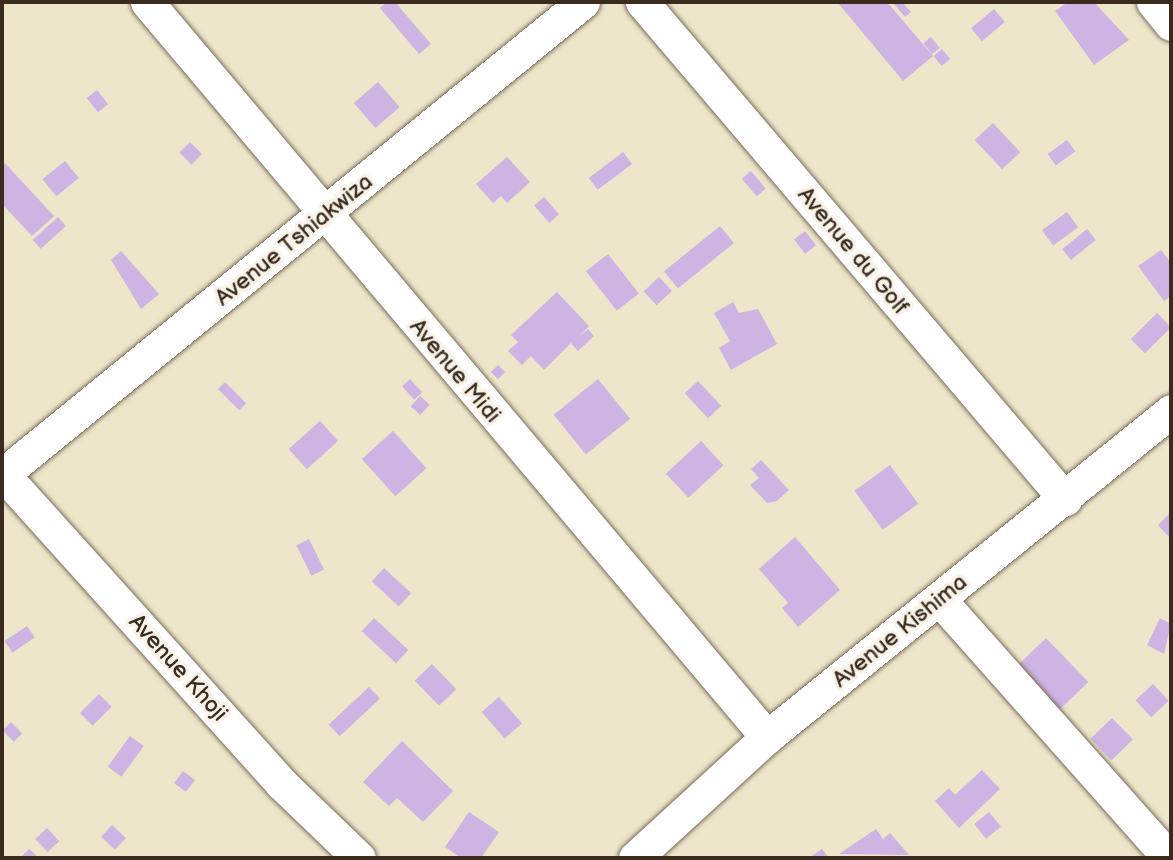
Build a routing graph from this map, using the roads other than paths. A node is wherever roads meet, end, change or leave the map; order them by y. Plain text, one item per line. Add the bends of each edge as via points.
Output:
1 (146, 2) edge
2 (583, 2) edge
3 (642, 2) edge
4 (1153, 2) edge
5 (1171, 24) edge
6 (324, 218) junction
7 (1171, 411) edge
8 (2, 474) edge
9 (1065, 499) junction
10 (940, 600) junction
11 (767, 737) junction
12 (359, 858) edge
13 (635, 858) edge
14 (1169, 858) edge

1 - 6 street, Avenue Midi
2 - 6 street, Avenue Tshiakwiza
3 - 9 street, Avenue du Golf
4 - 5 street
6 - 8 street, Avenue Tshiakwiza
6 - 11 street, Avenue Midi
7 - 9 street, Avenue Kishima
8 - 12 street, Avenue Khoji via 281,783
9 - 10 street, Avenue Kishima
10 - 11 street, Avenue Kishima
10 - 14 street
11 - 13 street, Avenue Kishima

